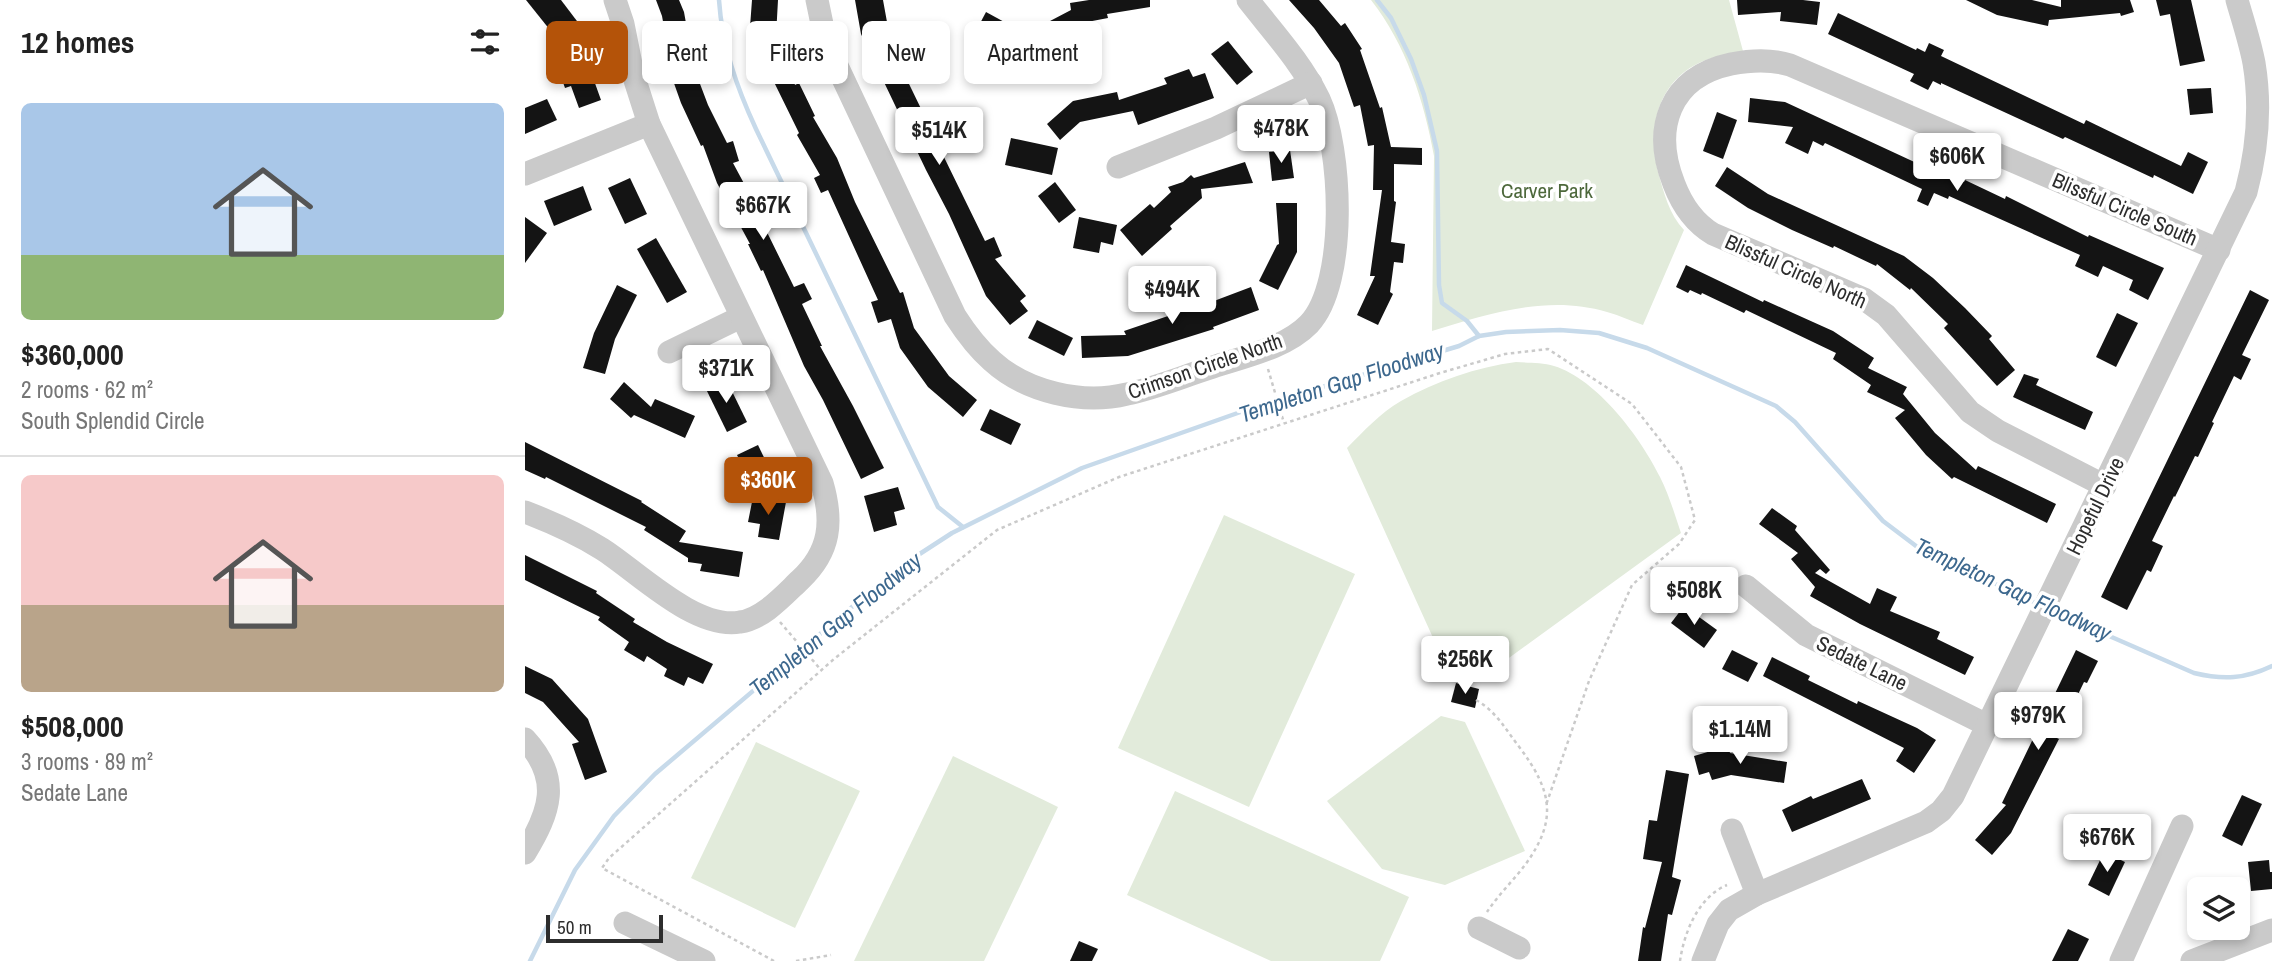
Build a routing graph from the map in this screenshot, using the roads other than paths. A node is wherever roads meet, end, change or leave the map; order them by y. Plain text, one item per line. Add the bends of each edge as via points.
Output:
1 (615, 0) edge
2 (817, 0) edge
3 (1248, 0) edge
4 (2237, 0) edge
5 (1311, 83) junction
6 (2265, 104) edge
7 (649, 124) junction
8 (1665, 127) joint
9 (1118, 167) dead end
10 (525, 174) edge
11 (2219, 250) junction
12 (741, 317) junction
13 (669, 352) dead end
14 (2105, 486) junction
15 (525, 512) edge
16 (1747, 586) dead end
17 (1987, 725) junction
18 (525, 739) edge
19 (2182, 826) dead end
20 (1732, 830) dead end
21 (525, 853) edge
22 (1757, 894) junction
23 (625, 923) dead end
24 (1479, 928) road end
25 (2272, 930) edge
26 (1518, 948) dead end
27 (704, 961) edge
28 (1703, 961) edge
29 (2121, 961) edge
30 (2192, 961) edge

1 - 7 street
2 - 5 street, Crimson Circle North via 830,51 955,316 994,363 1018,379 1070,396 1126,395 1262,351 1309,324 1322,305 1335,262 1336,176 1334,149
3 - 5 street, Crimson Circle North
4 - 6 street, Hopeful Drive
5 - 9 street
6 - 11 street, Hopeful Drive via 2252,169
7 - 10 street
7 - 12 street
8 - 11 street, Blissful Circle South via 1680,92 1701,75 1738,63 1778,61
8 - 14 street, Blissful Circle North via 1669,172 1679,198 1696,222 1713,234 1864,299 1886,315 1970,412
11 - 14 street, Hopeful Drive
12 - 13 street
12 - 15 street via 822,483 829,507 824,547 790,590 754,618 709,620 690,612 601,548
14 - 17 street, Hopeful Drive
16 - 17 street, Sedate Lane via 1805,635
17 - 22 street, Hopeful Drive via 1953,796 1941,811 1926,822
18 - 21 street via 539,755 548,792 547,811
19 - 29 street
20 - 22 street
22 - 28 street, Hopeful Drive via 1729,910
23 - 27 street
24 - 26 street
25 - 30 street

